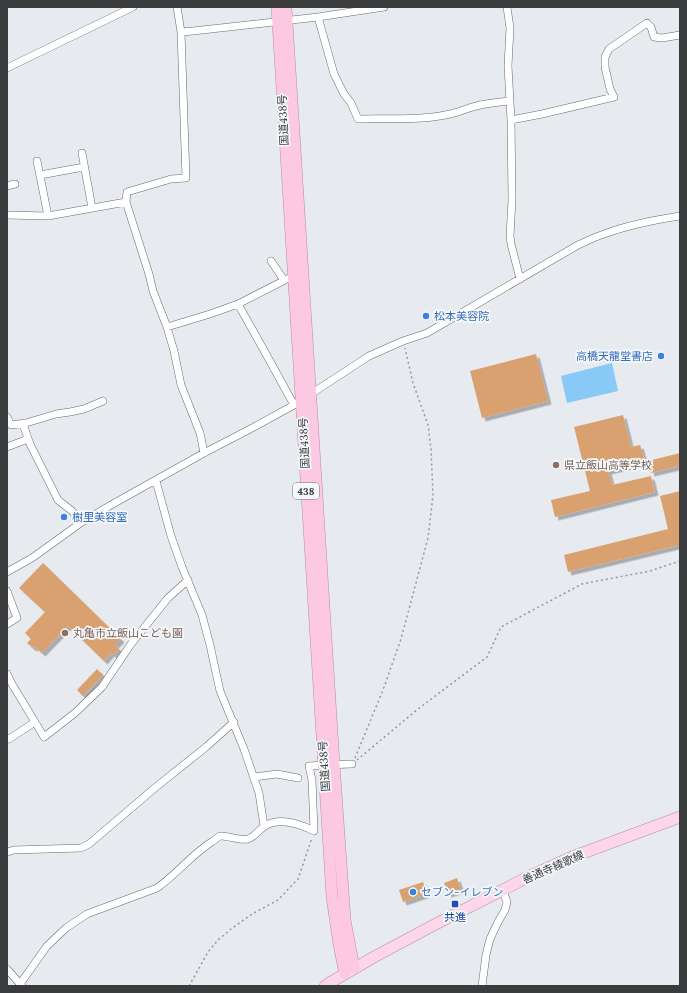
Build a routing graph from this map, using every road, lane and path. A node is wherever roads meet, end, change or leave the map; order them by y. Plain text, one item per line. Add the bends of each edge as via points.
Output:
1 (133, 7) edge
2 (177, 7) edge
3 (277, 7) edge
4 (286, 7) edge
5 (384, 7) edge
6 (507, 7) edge
7 (318, 17) junction
8 (282, 21) junction
9 (181, 32) junction
10 (680, 35) edge
11 (7, 68) edge
12 (510, 101) junction
13 (511, 120) junction
14 (82, 152) dead end
15 (37, 161) dead end
16 (84, 167) junction
17 (40, 175) junction
18 (15, 184) dead end
19 (7, 186) edge
20 (126, 202) junction
21 (92, 208) junction
22 (7, 215) edge
23 (48, 216) junction
24 (680, 216) edge
25 (271, 261) dead end
26 (289, 278) junction
27 (520, 279) junction
28 (238, 304) junction
29 (167, 328) junction
30 (403, 341) junction
31 (311, 394) junction
32 (103, 401) dead end
33 (297, 402) junction
34 (7, 417) edge
35 (23, 424) junction
36 (28, 439) junction
37 (7, 447) edge
38 (204, 452) junction
39 (156, 481) junction
40 (82, 522) junction
41 (680, 561) edge
42 (7, 572) edge
43 (188, 580) junction
44 (7, 591) edge
45 (7, 624) edge
46 (7, 674) edge
47 (35, 722) junction
48 (234, 722) junction
49 (8, 740) edge
50 (329, 764) junction
51 (352, 764) junction
52 (254, 777) junction
53 (298, 778) dead end
54 (680, 817) edge
55 (264, 826) junction
56 (314, 831) junction
57 (7, 852) edge
58 (503, 891) junction
59 (7, 969) edge
60 (350, 971) junction
61 (21, 985) edge
62 (189, 986) edge
63 (325, 986) edge
64 (482, 986) edge

1 - 11 street
2 - 9 street
3 - 8 highway, 国道438号 / 438
4 - 8 highway, 国道438号 / 438
5 - 7 street
6 - 12 street via 510,28
7 - 8 street
7 - 12 street via 334,74 358,119 428,118 479,105
8 - 9 street
8 - 26 highway, 国道438号 / 438
8 - 31 highway, 国道438号 / 438
9 - 20 street via 186,178 171,179 127,192
10 - 13 street via 654,37 647,23 609,49 605,57 605,67 614,97
12 - 13 street
13 - 27 street via 510,236
14 - 16 street
15 - 17 street
16 - 17 street
16 - 21 street
17 - 23 street
18 - 19 street
20 - 21 street
20 - 29 street
21 - 23 street
22 - 23 street
24 - 27 street via 634,224 603,234 578,245
25 - 26 street
26 - 28 street
26 - 33 highway, 国道438号 / 438
27 - 30 street via 427,333
28 - 29 street
28 - 33 street
29 - 38 street via 181,385 200,434
30 - 31 street via 369,356
30 - 51 path via 413,383 428,425 433,495 428,538 401,639
31 - 33 street
31 - 50 highway, 国道438号 / 438
32 - 35 street
33 - 38 street
33 - 50 highway, 国道438号 / 438
34 - 35 street via 11,425
35 - 36 street
36 - 37 street
36 - 40 street via 58,500
38 - 39 street
39 - 40 street
39 - 43 street via 171,536
40 - 42 street via 32,558
41 - 51 path via 650,571 582,584 501,627 487,657 418,709
43 - 47 street via 168,598 131,644 102,687 75,713 44,737
43 - 48 street via 202,615 220,691
44 - 45 street via 17,618
46 - 47 street
47 - 49 street
48 - 52 street
48 - 57 street via 89,844 81,848
50 - 51 street
50 - 56 street via 309,766
50 - 60 highway, 国道438号 / 438 via 332,897 339,945
52 - 53 street via 277,774
52 - 55 street
54 - 58 main road, 善通寺綾歌線 via 572,857
55 - 56 street via 275,822 291,823
55 - 61 street via 256,835 247,839 220,836 157,888 88,914 66,928 47,946
56 - 62 path via 298,879 278,900 252,914 218,940 208,952
58 - 60 main road, 善通寺綾歌線
58 - 64 street via 507,902 490,939
59 - 61 street
60 - 63 main road, 善通寺綾歌線

